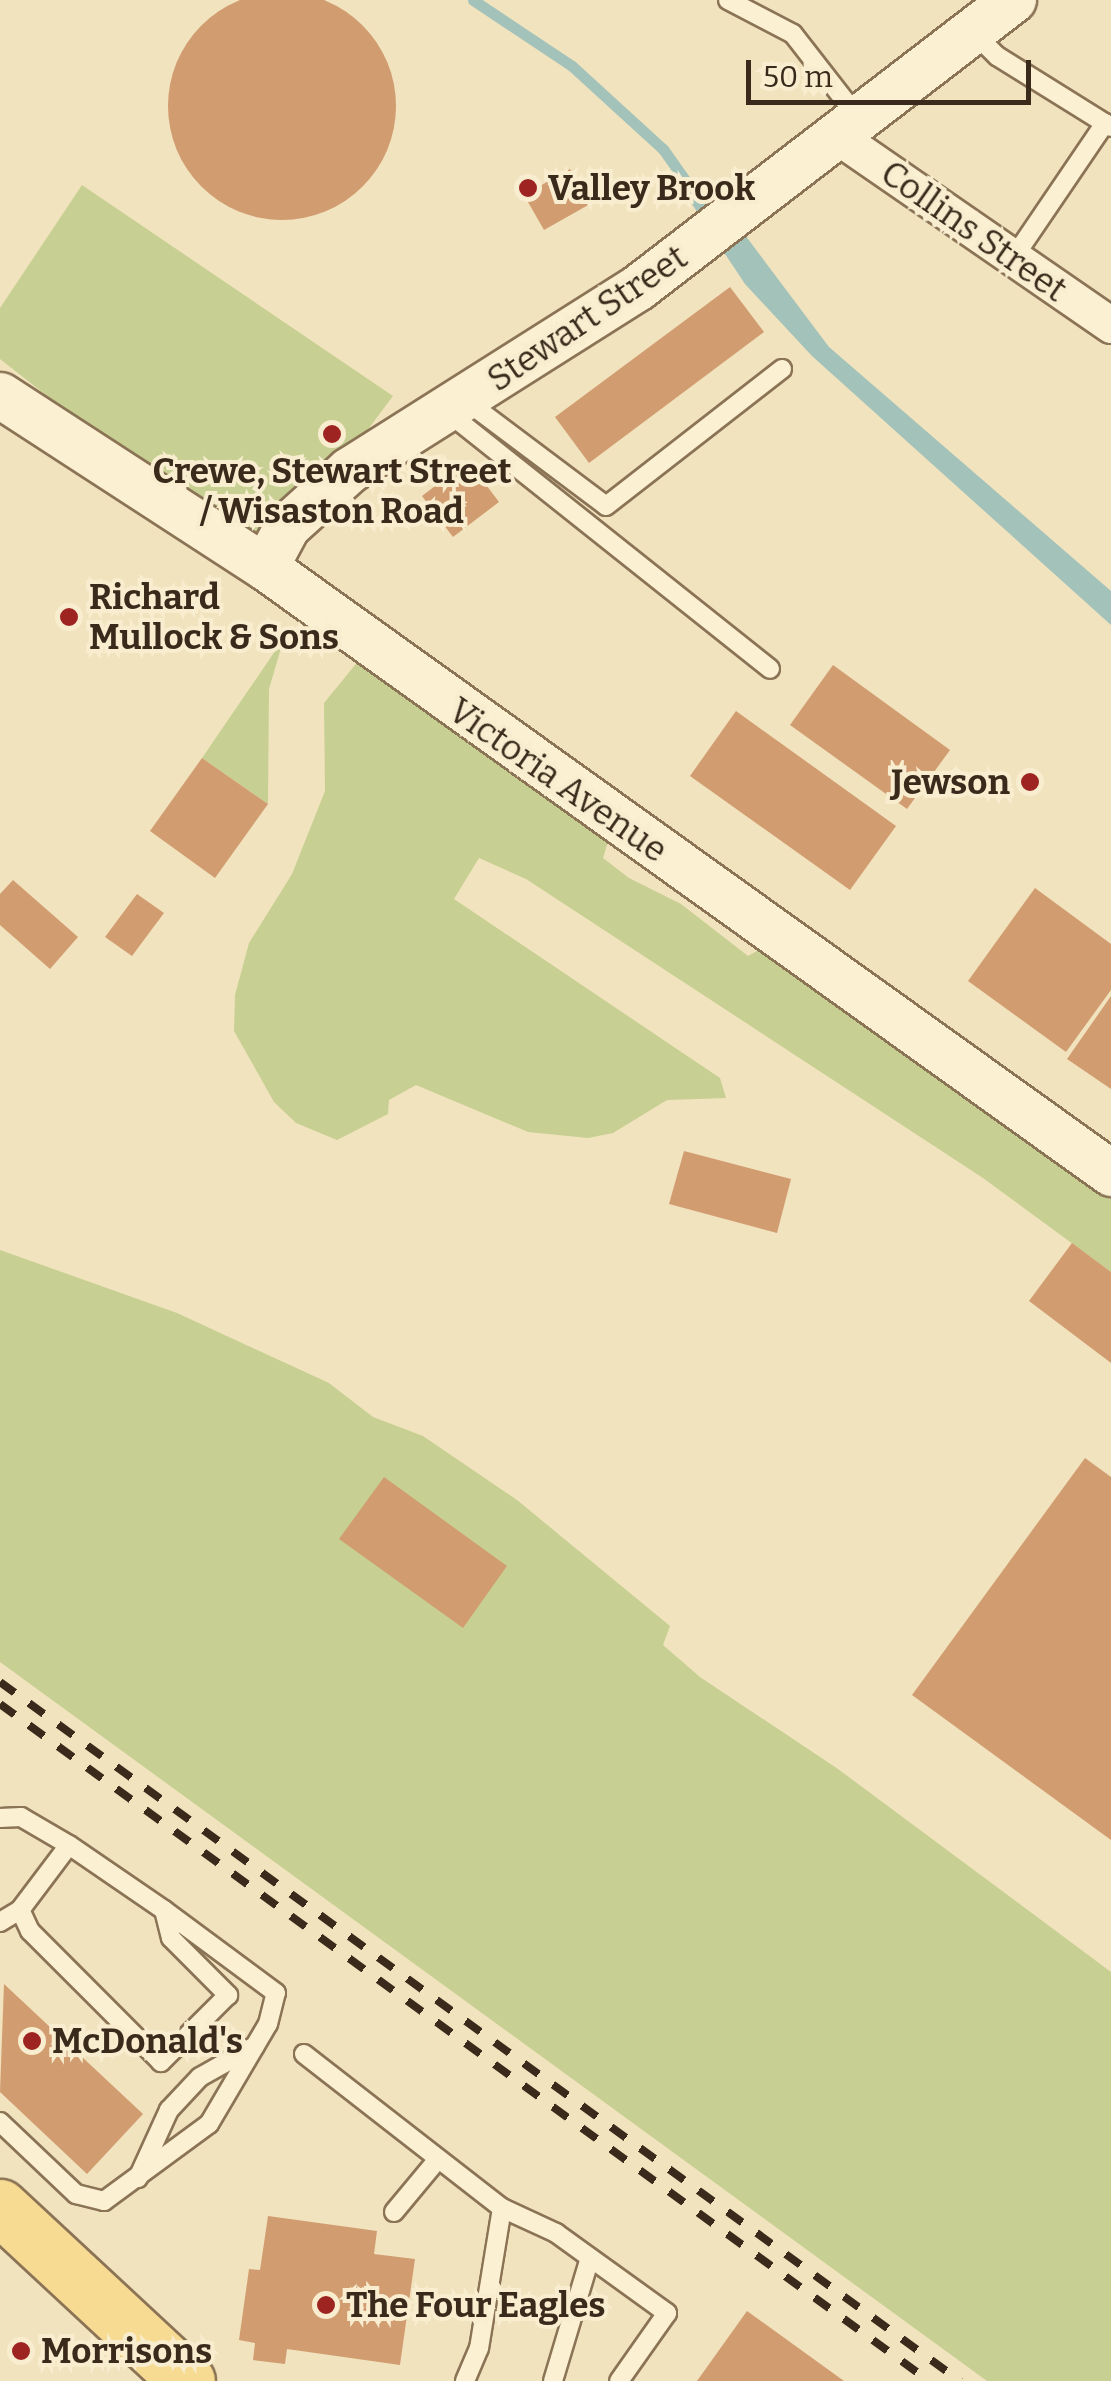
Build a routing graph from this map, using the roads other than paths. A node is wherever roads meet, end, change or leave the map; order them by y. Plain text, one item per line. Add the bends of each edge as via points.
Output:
1 (728, 0) edge
2 (1013, 0) edge
3 (973, 32) junction
4 (1108, 125) edge
5 (848, 128) junction
6 (1014, 257) junction
7 (1111, 325) edge
8 (782, 369) dead end
9 (0, 394) edge
10 (455, 405) junction
11 (264, 567) junction
12 (770, 669) dead end
13 (1111, 1172) edge
14 (0, 1818) edge
15 (69, 1845) junction
16 (20, 1910) junction
17 (164, 1910) junction
18 (0, 1922) edge
19 (256, 2046) junction
20 (304, 2054) dead end
21 (0, 2122) edge
22 (438, 2159) junction
23 (135, 2184) junction
24 (0, 2208) edge
25 (502, 2208) junction
26 (394, 2212) dead end
27 (590, 2258) junction
28 (187, 2381) edge
29 (465, 2381) edge
30 (553, 2381) edge
31 (619, 2381) edge

1 - 5 lane via 794,34
2 - 3 street, Stewart Street
3 - 4 lane via 996,56
3 - 5 street, Stewart Street
4 - 6 lane
5 - 6 street, Collins Street
5 - 10 street, Stewart Street via 695,246
6 - 7 street, Collins Street
8 - 10 lane via 606,506
9 - 11 street, Victoria Avenue
10 - 11 street, Stewart Street via 318,495 287,526
10 - 12 lane
11 - 13 street, Victoria Avenue
14 - 15 lane via 21,1817
15 - 16 lane
15 - 17 lane
16 - 17 lane via 39,1940 162,2062 228,1994 171,1938
16 - 18 lane
17 - 19 lane via 276,1993
19 - 23 lane via 210,2124
19 - 23 lane via 200,2077 168,2110
20 - 22 lane
21 - 23 lane via 76,2194 104,2200
22 - 25 lane
22 - 26 lane
24 - 28 main road
25 - 27 lane
25 - 29 lane via 478,2348
27 - 30 lane
27 - 31 lane via 667,2313

